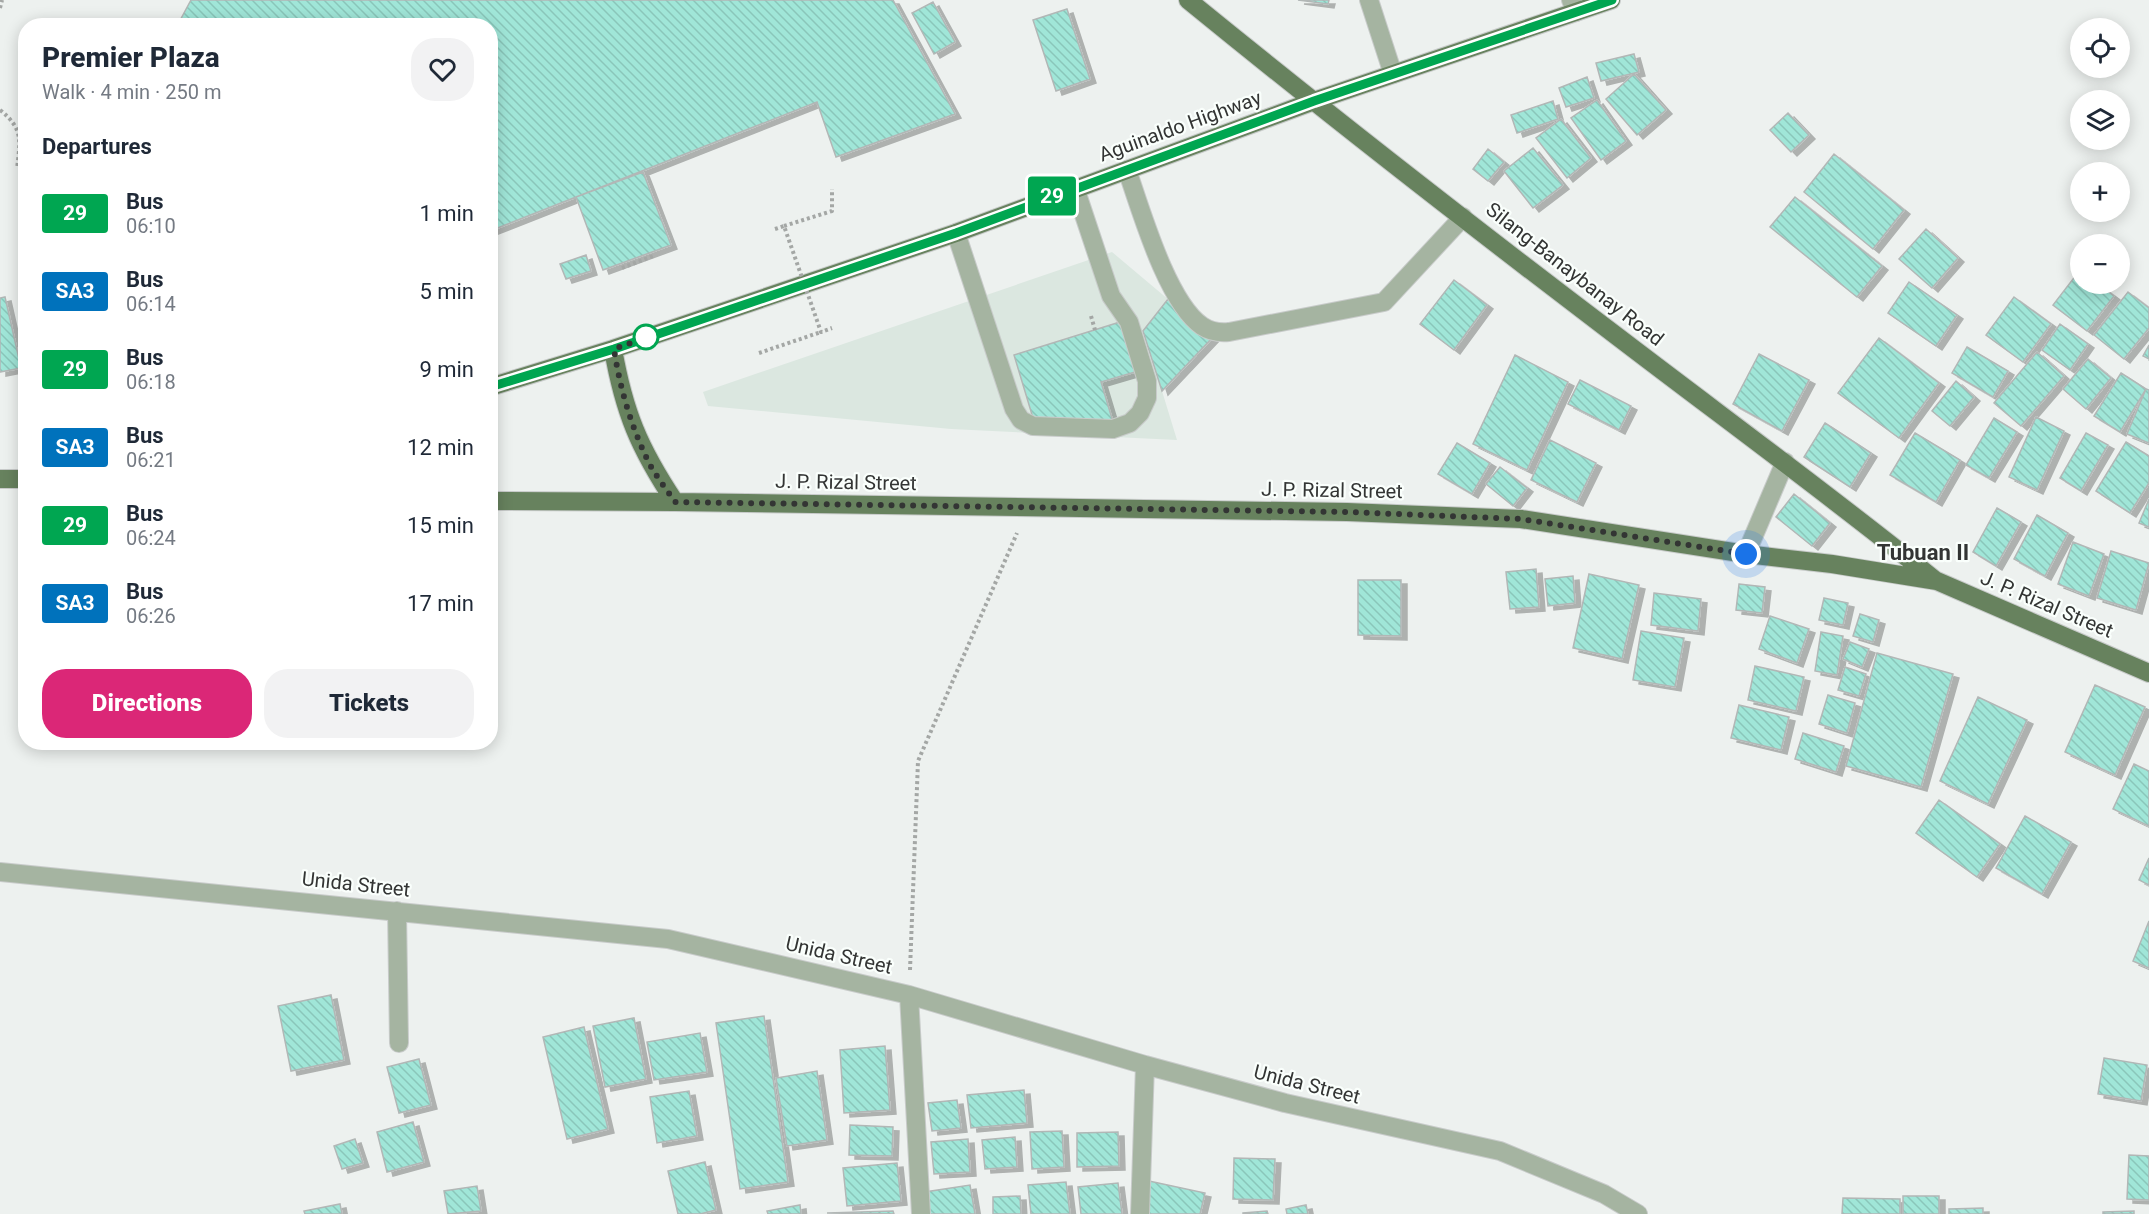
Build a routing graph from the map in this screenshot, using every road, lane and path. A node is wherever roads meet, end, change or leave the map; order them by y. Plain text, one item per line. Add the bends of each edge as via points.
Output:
1 (2, 0) edge
2 (1188, 0) edge
3 (1368, 0) edge
4 (1604, 1) edge
5 (1573, 6) edge
6 (0, 8) edge
7 (1393, 74) junction
8 (1314, 101) junction
9 (0, 110) edge
10 (18, 134) edge
11 (18, 159) edge
12 (17, 169) dead end
13 (1127, 170) junction
14 (1075, 188) junction
15 (832, 189) dead end
16 (1463, 217) junction
17 (784, 226) junction
18 (775, 229) dead end
19 (956, 233) junction
20 (653, 256) dead end
21 (622, 268) dead end
22 (832, 328) dead end
23 (822, 332) junction
24 (614, 349) junction
25 (759, 353) dead end
26 (498, 385) edge
27 (1785, 462) junction
28 (0, 479) edge
29 (18, 479) edge
30 (498, 501) edge
31 (675, 502) junction
32 (1028, 508) junction
33 (1746, 554) junction
34 (1937, 581) junction
35 (2149, 673) edge
36 (0, 872) edge
37 (397, 911) junction
38 (909, 995) junction
39 (399, 1043) dead end
40 (1145, 1065) junction
41 (921, 1214) edge
42 (1140, 1214) edge
43 (1638, 1214) edge

1 - 6 path
2 - 8 main road, Silang-Banaybanay Road
3 - 7 street
4 - 5 main road, Aguinaldo Highway
5 - 7 main road, Aguinaldo Highway
7 - 8 main road, Aguinaldo Highway
8 - 13 main road, Aguinaldo Highway
8 - 16 main road, Silang-Banaybanay Road
9 - 10 path via 13,120
11 - 12 path
13 - 14 main road, Aguinaldo Highway
13 - 16 street via 1167,277 1186,311 1200,325 1215,332 1383,302
14 - 19 main road, Aguinaldo Highway
14 - 19 street via 1111,296 1129,321 1147,381 1147,398 1130,423 1113,429 1033,426 1021,420 1014,409
15 - 17 path via 832,211
16 - 27 main road, Silang-Banaybanay Road
17 - 18 path, bridge
17 - 23 path, bridge
19 - 24 main road, Aguinaldo Highway
20 - 21 path
22 - 23 path, bridge
23 - 25 path
24 - 26 main road, Aguinaldo Highway
24 - 31 main road via 627,414 650,465
27 - 33 street
27 - 34 main road, Silang-Banaybanay Road
28 - 29 main road
30 - 31 main road, J. P. Rizal Street
31 - 32 main road, J. P. Rizal Street
32 - 33 main road, J. P. Rizal Street via 1347,512 1521,519
32 - 38 path via 918,761
33 - 34 main road, J. P. Rizal Street
34 - 35 main road, J. P. Rizal Street
36 - 37 street, Unida Street
37 - 38 street, Unida Street via 668,939
37 - 39 street
38 - 40 street, Unida Street
38 - 41 street
40 - 42 street
40 - 43 street, Unida Street via 1285,1103 1500,1151 1604,1194

